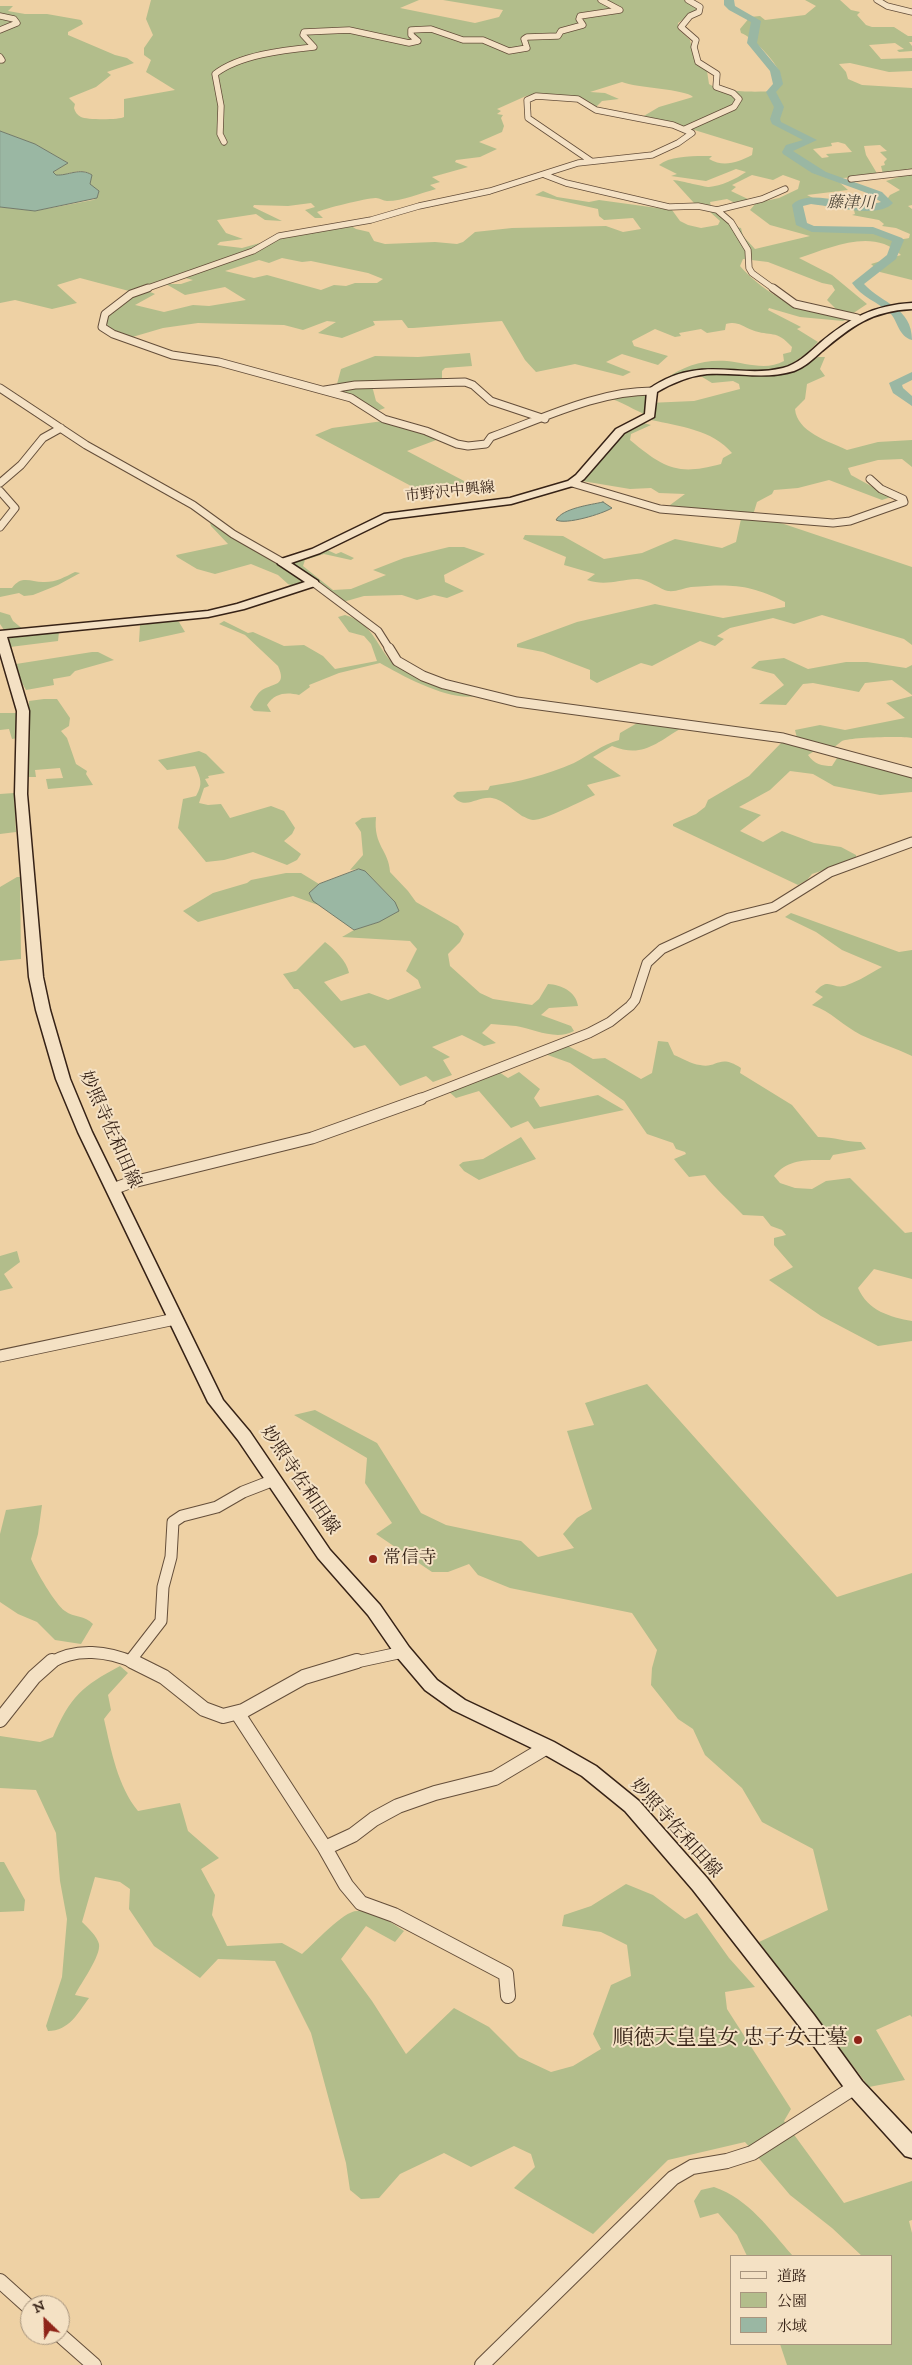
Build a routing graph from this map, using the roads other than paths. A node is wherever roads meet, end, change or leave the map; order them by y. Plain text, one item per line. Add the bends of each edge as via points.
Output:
1 (601, 0) edge
2 (688, 0) edge
3 (876, 0) edge
4 (912, 12) edge
5 (0, 16) edge
6 (0, 30) edge
7 (684, 129) junction
8 (224, 142) dead end
9 (591, 161) junction
10 (912, 172) edge
11 (545, 176) junction
12 (851, 179) dead end
13 (785, 189) dead end
14 (717, 210) junction
15 (908, 306) edge
16 (856, 318) junction
17 (0, 388) edge
18 (324, 390) junction
19 (652, 390) junction
20 (545, 420) junction
21 (61, 428) junction
22 (870, 479) dead end
23 (572, 482) junction
24 (0, 483) edge
25 (0, 491) edge
26 (0, 527) edge
27 (282, 562) junction
28 (314, 583) junction
29 (0, 634) edge
30 (912, 773) edge
31 (912, 842) edge
32 (113, 1189) junction
33 (175, 1319) junction
34 (0, 1356) edge
35 (274, 1480) junction
36 (403, 1652) junction
37 (130, 1661) junction
38 (238, 1714) junction
39 (0, 1720) edge
40 (547, 1747) junction
41 (325, 1848) junction
42 (508, 1996) dead end
43 (855, 2088) junction
44 (912, 2149) edge
45 (0, 2281) edge
46 (20, 2299) edge
47 (70, 2344) edge
48 (94, 2365) edge
49 (482, 2365) edge

1 - 8 street via 620,10 580,16 582,25 561,31 558,36 527,37 524,40 527,48 519,50 501,49 484,40 462,40 424,28 411,30 411,35 418,41 410,43 349,30 304,32 314,47 279,51 225,66 215,74 221,106 220,137
2 - 7 street via 700,7 699,12 690,16 681,27 696,40 694,47 698,62 717,74 716,87 734,93 739,99 734,107
3 - 4 street
5 - 6 street via 14,19 17,23
7 - 9 street via 692,133 656,154
7 - 9 street via 596,110 574,98 536,96 527,100 528,118
9 - 11 street
10 - 12 street
11 - 14 street via 669,207 698,206
11 - 18 street via 371,220 279,236 253,251 131,294 105,314 102,321 102,327 107,331 172,354 219,362
13 - 14 street via 762,199
14 - 16 street via 731,222 748,250 752,273 795,304
15 - 16 main road via 878,310
16 - 19 main road via 795,367 762,373 704,371
17 - 21 street
18 - 20 street via 355,385 465,382 474,384 491,401
18 - 20 street via 362,403 384,419 468,446 486,444 491,437
19 - 20 street via 638,390
19 - 23 main road, 市野沢中興線 via 650,415 620,431
21 - 24 street via 45,435 30,450 24,462
21 - 27 street via 185,500 233,534
22 - 23 street via 881,489 903,498 904,502 837,523 660,509
23 - 27 main road, 市野沢中興線 via 517,500 388,516 316,551
25 - 26 street via 15,508
27 - 28 main road
28 - 29 main road via 208,614
28 - 30 street via 378,631 397,661 444,684 517,702 783,738
29 - 32 main road, 妙照寺佐和田線 via 23,711 21,794 36,977 63,1079
31 - 32 street via 830,872 774,908 729,918 662,949 647,963 630,1006 589,1033 312,1138
32 - 33 main road, 妙照寺佐和田線
33 - 34 street
33 - 35 main road, 妙照寺佐和田線 via 216,1402
35 - 36 main road, 妙照寺佐和田線 via 324,1554 374,1610
35 - 37 street via 242,1492 217,1507 182,1516 173,1522 172,1557 163,1587 161,1621
36 - 38 street via 304,1677
36 - 40 main road, 妙照寺佐和田線 via 431,1685 459,1705
37 - 38 street via 168,1679 207,1712 222,1716
37 - 39 street via 105,1653 88,1652 58,1658 47,1664
38 - 41 street
40 - 41 street via 495,1778 398,1806 353,1835
40 - 43 main road, 妙照寺佐和田線 via 589,1771 632,1806 700,1884
41 - 42 street via 361,1903 394,1915 506,1974
43 - 44 main road, 妙照寺佐和田線
43 - 49 street via 752,2153 692,2168 673,2178
45 - 46 street
47 - 48 street

